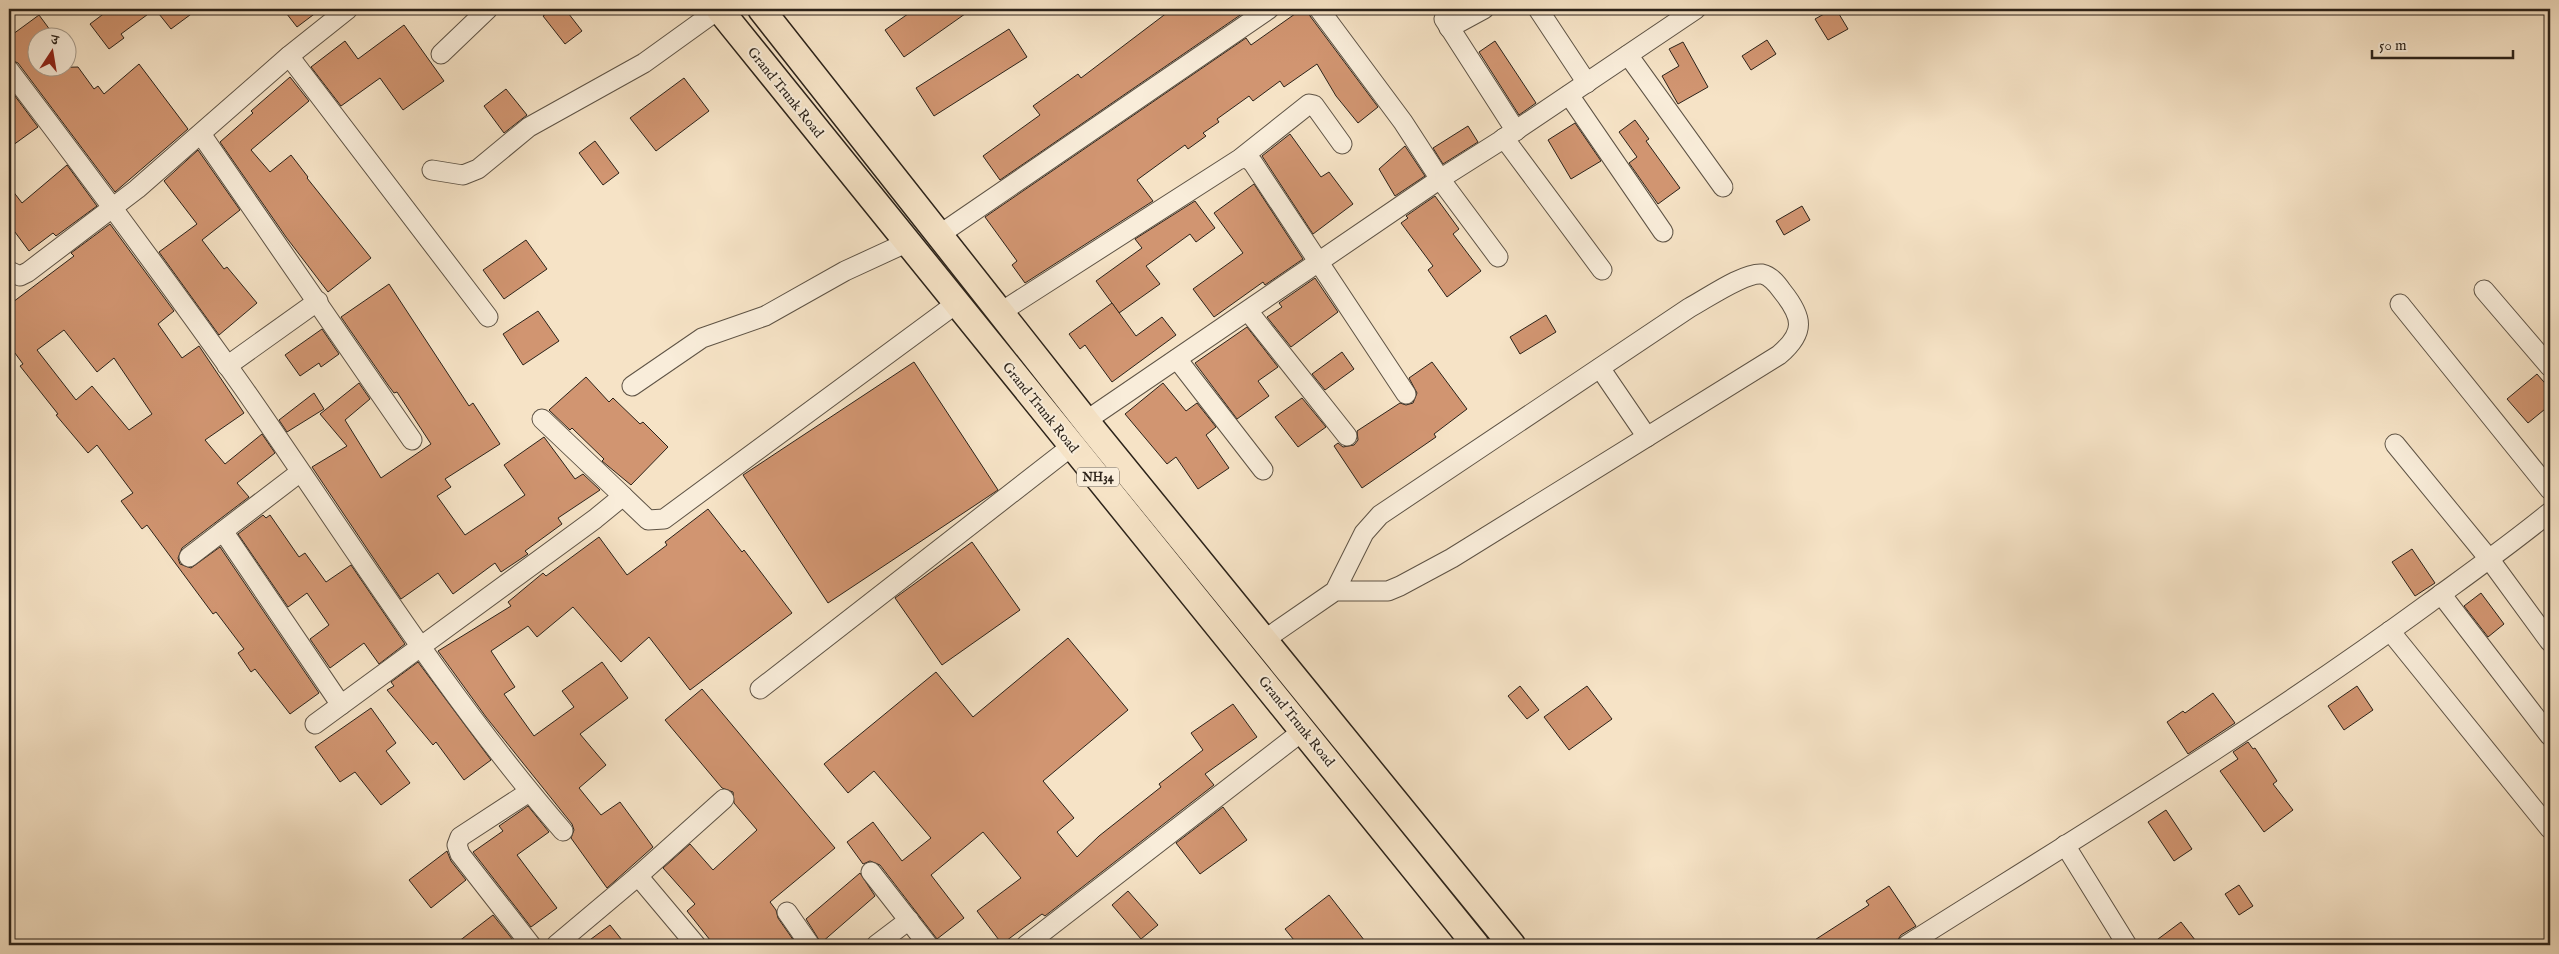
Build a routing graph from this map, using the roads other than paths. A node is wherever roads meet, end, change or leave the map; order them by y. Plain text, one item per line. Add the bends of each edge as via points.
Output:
1 (348, 9) edge
2 (488, 9) edge
3 (719, 9) edge
4 (761, 9) edge
5 (1267, 9) edge
6 (1318, 9) edge
7 (1484, 9) edge
8 (1538, 9) edge
9 (1696, 9) edge
10 (441, 54) dead end
11 (289, 56) junction
12 (1628, 56) junction
13 (9, 70) edge
14 (1587, 83) junction
15 (1569, 95) junction
16 (201, 134) junction
17 (1510, 135) junction
18 (1342, 144) dead end
19 (1241, 158) junction
20 (432, 170) dead end
21 (1440, 178) junction
22 (1723, 187) dead end
23 (113, 207) junction
24 (1663, 232) dead end
25 (939, 234) junction
26 (908, 242) junction
27 (1498, 257) dead end
28 (1318, 264) junction
29 (9, 270) edge
30 (1602, 270) dead end
31 (2484, 290) dead end
32 (318, 301) junction
33 (957, 303) junction
34 (2400, 304) dead end
35 (1248, 311) junction
36 (1001, 312) junction
37 (488, 317) dead end
38 (1177, 359) junction
39 (227, 366) junction
40 (2550, 367) edge
41 (1600, 368) junction
42 (632, 386) dead end
43 (1406, 394) dead end
44 (542, 420) dead end
45 (1087, 420) junction
46 (1347, 436) dead end
47 (1647, 437) junction
48 (412, 440) dead end
49 (2395, 444) dead end
50 (1072, 446) junction
51 (1264, 470) dead end
52 (299, 472) junction
53 (2550, 490) edge
54 (623, 496) junction
55 (2550, 512) edge
56 (223, 531) junction
57 (189, 557) dead end
58 (2490, 560) junction
59 (1334, 591) junction
60 (2441, 594) junction
61 (2390, 631) junction
62 (1264, 640) junction
63 (2550, 642) edge
64 (420, 646) junction
65 (760, 689) dead end
66 (342, 705) junction
67 (314, 724) dead end
68 (1304, 730) junction
69 (2550, 736) edge
70 (529, 792) junction
71 (724, 799) dead end
72 (2550, 829) edge
73 (563, 831) dead end
74 (2065, 845) junction
75 (870, 872) dead end
76 (638, 876) junction
77 (787, 912) dead end
78 (909, 920) junction
79 (531, 945) edge
80 (556, 945) edge
81 (696, 945) edge
82 (810, 945) edge
83 (876, 945) edge
84 (928, 945) edge
85 (1026, 945) edge
86 (1476, 945) edge
87 (1512, 945) edge
88 (1907, 945) edge
89 (2127, 945) edge

1 - 11 street
2 - 10 street
3 - 20 street via 644,63 529,127 478,170 463,175
3 - 26 highway, Grand Trunk Road / NH34
4 - 25 highway, Grand Trunk Road / NH34
5 - 25 street
6 - 21 street via 1403,122
7 - 17 street via 1447,24
8 - 14 street
9 - 12 street
11 - 16 street
11 - 37 street
12 - 14 street
12 - 22 street
13 - 23 street
14 - 15 street
15 - 17 street
15 - 24 street
16 - 23 street
16 - 32 street
17 - 21 street
17 - 30 street
18 - 19 street via 1314,105 1309,104
19 - 28 street via 1246,157 1253,163
19 - 36 street
21 - 27 street
21 - 28 street
23 - 29 street via 28,272 20,276
23 - 39 street
25 - 36 highway, Grand Trunk Road / NH34
26 - 33 highway, Grand Trunk Road / NH34
26 - 42 street via 858,264 750,323 702,338
28 - 35 street
28 - 43 street
31 - 40 street
32 - 39 street
32 - 48 street
33 - 50 highway, Grand Trunk Road / NH34
33 - 54 street via 664,519 648,520
34 - 53 street
35 - 38 street
35 - 46 street
36 - 45 highway, Grand Trunk Road / NH34
38 - 45 street
38 - 51 street
39 - 52 street
41 - 47 street
41 - 47 street via 1690,308 1752,275 1763,274 1773,279 1793,305 1800,326 1788,347
41 - 59 street via 1380,515 1364,533
44 - 54 street
45 - 62 highway, Grand Trunk Road / NH34
47 - 59 street via 1452,558 1400,586 1375,592
49 - 58 street
50 - 65 street
50 - 68 highway, Grand Trunk Road / NH34
52 - 56 street
52 - 64 street
54 - 64 street
55 - 58 street
56 - 57 street
56 - 66 street
58 - 60 street
58 - 63 street
59 - 62 street
60 - 61 street
60 - 69 street
61 - 72 street
61 - 74 street via 2177,775
62 - 87 highway, Grand Trunk Road / NH34
64 - 66 street
64 - 70 street
66 - 67 street
68 - 85 street
68 - 86 highway, Grand Trunk Road / NH34
70 - 73 street
70 - 79 street via 460,838 457,845 460,854
71 - 76 street
74 - 88 street
74 - 89 street
75 - 78 street
76 - 80 street
76 - 81 street
77 - 82 street
78 - 83 street
78 - 84 street

